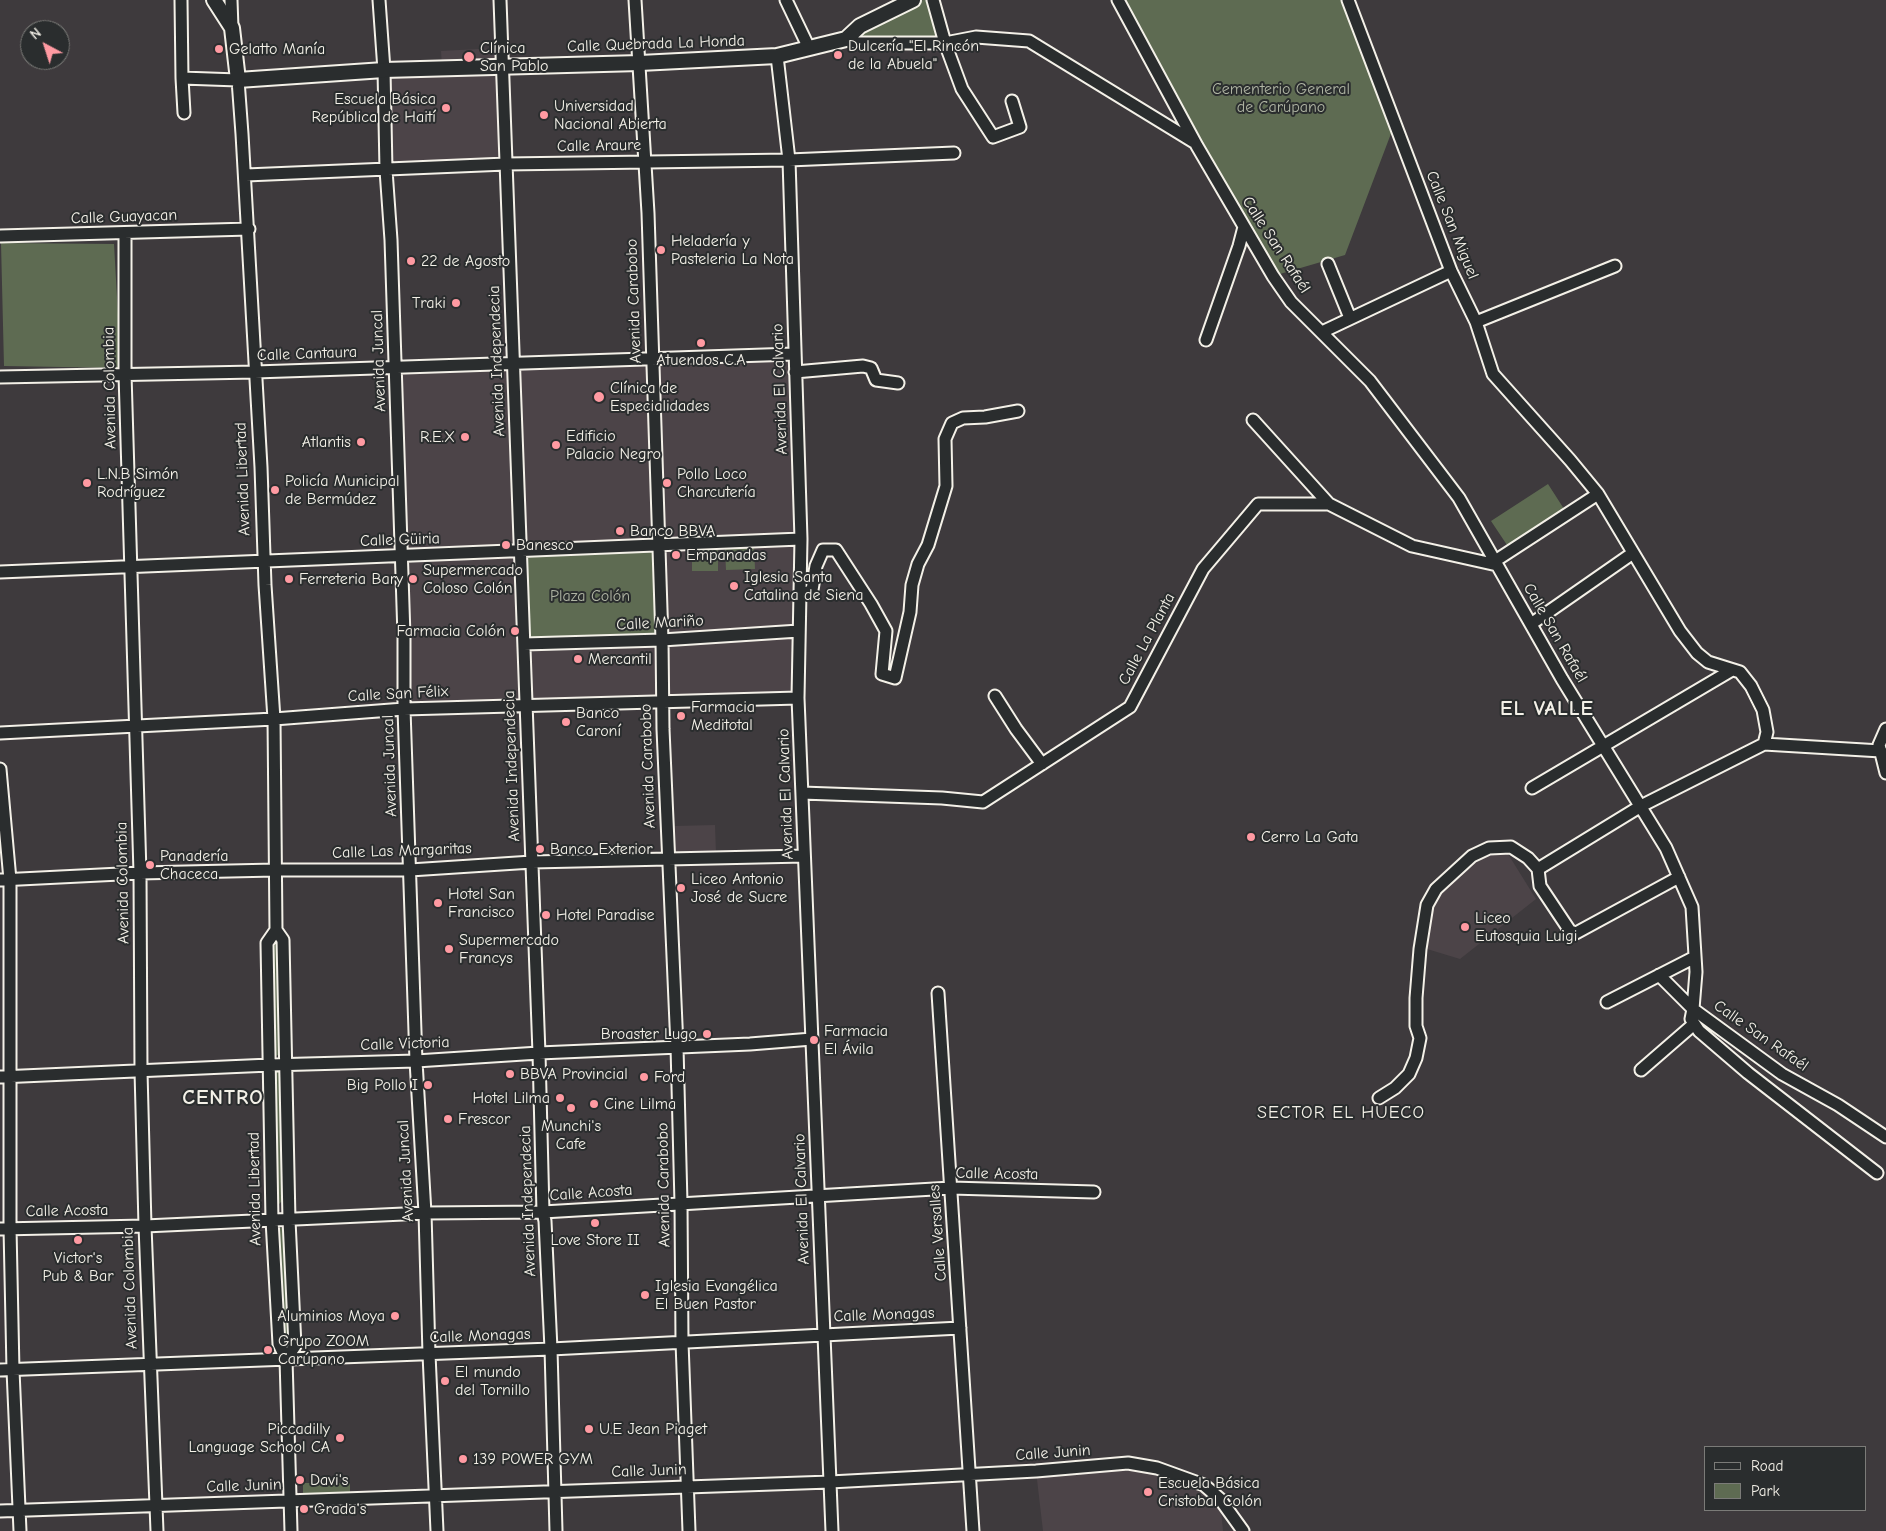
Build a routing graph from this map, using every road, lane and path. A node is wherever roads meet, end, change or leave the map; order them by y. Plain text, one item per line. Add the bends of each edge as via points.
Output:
1 (181, 0) edge
2 (214, 0) edge
3 (231, 0) edge
4 (379, 0) edge
5 (500, 0) edge
6 (636, 0) edge
7 (786, 0) edge
8 (913, 0) edge
9 (933, 0) edge
10 (1118, 0) edge
11 (1348, 0) edge
12 (232, 28) junction
13 (846, 39) junction
14 (945, 43) junction
15 (809, 48) junction
16 (777, 56) junction
17 (640, 63) junction
18 (502, 67) junction
19 (384, 70) junction
20 (182, 78) junction
21 (238, 80) junction
22 (1012, 101) dead end
23 (184, 113) dead end
24 (1194, 142) junction
25 (954, 153) dead end
26 (789, 160) junction
27 (645, 161) junction
28 (506, 164) junction
29 (386, 170) junction
30 (246, 175) junction
31 (1244, 226) junction
32 (249, 230) junction
33 (125, 234) junction
34 (0, 236) edge
35 (1328, 264) dead end
36 (1615, 266) dead end
37 (1452, 271) junction
38 (1350, 318) junction
39 (1476, 322) junction
40 (1322, 332) junction
41 (1206, 340) dead end
42 (794, 354) junction
43 (651, 359) junction
44 (513, 364) junction
45 (396, 367) junction
46 (255, 372) junction
47 (795, 372) junction
48 (125, 374) junction
49 (0, 378) edge
50 (898, 383) dead end
51 (1018, 411) dead end
52 (1253, 420) dead end
53 (1598, 494) junction
54 (1329, 504) junction
55 (802, 539) junction
56 (658, 546) junction
57 (520, 552) junction
58 (1634, 553) junction
59 (401, 556) junction
60 (264, 561) junction
61 (1496, 563) junction
62 (130, 567) junction
63 (0, 572) edge
64 (800, 596) junction
65 (1531, 624) junction
66 (799, 631) junction
67 (662, 640) junction
68 (524, 644) junction
69 (1732, 670) junction
70 (995, 696) dead end
71 (798, 698) junction
72 (662, 702) junction
73 (526, 706) junction
74 (404, 709) junction
75 (274, 719) junction
76 (135, 725) junction
77 (1886, 729) edge
78 (0, 732) edge
79 (1764, 744) junction
80 (1604, 746) junction
81 (1881, 751) junction
82 (1042, 764) junction
83 (0, 769) edge
84 (1886, 773) edge
85 (1532, 788) dead end
86 (802, 793) junction
87 (1641, 806) junction
88 (804, 856) junction
89 (668, 860) junction
90 (532, 862) junction
91 (1538, 869) junction
92 (276, 870) junction
93 (410, 870) junction
94 (140, 873) junction
95 (1679, 878) junction
96 (5, 880) edge
97 (276, 930) junction
98 (1695, 957) junction
99 (1659, 975) junction
100 (938, 993) dead end
101 (1607, 1002) dead end
102 (1693, 1008) junction
103 (1694, 1024) junction
104 (812, 1039) junction
105 (677, 1047) junction
106 (539, 1053) junction
107 (416, 1061) junction
108 (270, 1065) junction
109 (285, 1065) junction
110 (1641, 1070) dead end
111 (141, 1071) junction
112 (5, 1076) edge
113 (1379, 1098) dead end
114 (1886, 1138) edge
115 (1877, 1173) dead end
116 (950, 1188) junction
117 (1094, 1192) dead end
118 (818, 1196) junction
119 (681, 1203) junction
120 (543, 1212) junction
121 (425, 1214) junction
122 (272, 1220) junction
123 (289, 1220) junction
124 (145, 1226) junction
125 (5, 1228) edge
126 (960, 1328) junction
127 (824, 1334) junction
128 (682, 1342) junction
129 (551, 1349) junction
130 (428, 1354) junction
131 (286, 1359) junction
132 (149, 1365) junction
133 (0, 1370) edge
134 (13, 1370) junction
135 (970, 1474) junction
136 (830, 1482) junction
137 (687, 1486) junction
138 (555, 1491) junction
139 (436, 1494) junction
140 (290, 1500) junction
141 (154, 1506) junction
142 (20, 1509) junction
143 (0, 1511) edge
144 (20, 1531) edge
145 (157, 1531) edge
146 (291, 1531) edge
147 (437, 1531) edge
148 (556, 1531) edge
149 (689, 1531) edge
150 (832, 1531) edge
151 (973, 1531) edge
152 (1243, 1531) edge

1 - 20 street
2 - 12 main road, Avenida Libertad
3 - 12 street, Avenida Libertad
4 - 19 street, Avenida Juncal
5 - 18 street, Avenida Independecia
6 - 17 street, Avenida Carabobo
7 - 15 street
8 - 13 main road, Calle Quebrada La Honda via 860,26
9 - 14 street
10 - 24 street, Calle San Rafaél
11 - 37 street, Calle San Miguel
12 - 21 main road, Avenida Libertad
13 - 14 street, Calle San Rafaél via 858,43
13 - 15 main road, Calle Quebrada La Honda
14 - 22 street via 962,89 993,137 1020,127
14 - 24 street, Calle San Rafaél via 976,37 1029,41
15 - 16 main road, Calle Quebrada La Honda
16 - 17 main road, Calle Quebrada La Honda
16 - 26 street, Avenida El Calvario
17 - 18 main road, Calle Quebrada La Honda
17 - 27 street, Avenida Carabobo
18 - 19 main road, Calle Quebrada La Honda
18 - 28 street, Avenida Independecia
19 - 21 main road, Calle Quebrada La Honda
19 - 29 street, Avenida Juncal
20 - 21 street
20 - 23 street
21 - 30 street, Avenida Libertad
24 - 31 street, Calle San Rafaél
25 - 26 street, Calle Araure
26 - 27 street, Calle Araure
26 - 42 street, Avenida El Calvario
27 - 28 street, Calle Araure
27 - 43 street, Avenida Carabobo
28 - 29 street, Calle Araure
28 - 44 street, Avenida Independecia
29 - 30 street, Calle Araure
29 - 45 street, Avenida Juncal
30 - 32 street, Avenida Libertad
31 - 40 street, Calle San Rafaél via 1291,302
31 - 41 street
32 - 33 street, Calle Guayacan
32 - 46 street, Avenida Libertad
33 - 34 street, Calle Guayacan
33 - 48 street, Avenida Colombia
35 - 38 street
36 - 39 street
37 - 38 street
37 - 39 street, Calle San Miguel
38 - 40 street
39 - 53 street, Calle San Miguel via 1493,374
40 - 61 street, Calle San Rafaél via 1370,381 1459,498
42 - 43 street, Calle Cantaura
42 - 47 street, Avenida El Calvario
43 - 44 street, Calle Cantaura
43 - 56 street, Avenida Carabobo
44 - 45 street, Calle Cantaura
44 - 57 street, Avenida Independecia
45 - 46 street, Calle Cantaura
45 - 59 street, Avenida Juncal
46 - 48 street, Calle Cantaura
46 - 60 street, Avenida Libertad
47 - 50 street via 863,366 871,368 876,380
47 - 55 street, Avenida El Calvario
48 - 49 street, Calle Cantaura
48 - 62 street, Avenida Colombia
51 - 64 street via 963,418 952,423 946,439 946,486 912,585 910,612 895,678 882,674 886,630 836,550 823,550 816,566 812,590
52 - 54 street
53 - 58 street, Calle San Miguel
53 - 61 street
54 - 61 street, Calle La Planta via 1412,546
54 - 82 street, Calle La Planta via 1258,504 1203,568 1130,707
55 - 56 street, Calle Güiria
55 - 64 street, Avenida El Calvario
56 - 57 street, Calle Güiria
56 - 67 street, Avenida Carabobo
57 - 59 street, Calle Güiria
57 - 68 street, Avenida Independecia
58 - 65 street
58 - 69 street, Calle San Miguel via 1680,631 1697,653 1708,662
59 - 60 street, Calle Güiria
59 - 74 street, Avenida Juncal
60 - 62 street, Calle Güiria
60 - 75 street, Avenida Libertad
61 - 65 street, Calle San Rafaél
62 - 63 street, Calle Güiria
62 - 76 street, Avenida Colombia
64 - 66 street, Avenida El Calvario
65 - 80 street, Calle San Rafaél
66 - 67 street, Calle Mariño
66 - 71 street, Avenida El Calvario
67 - 68 street, Calle Mariño
67 - 72 street, Avenida Carabobo
68 - 73 street, Avenida Independecia
69 - 79 street via 1740,672 1751,686 1763,710 1767,732
69 - 80 street
70 - 82 street
71 - 72 street, Calle San Félix
71 - 86 street, Avenida El Calvario
72 - 73 street, Calle San Félix
72 - 89 street, Avenida Carabobo
73 - 74 street, Calle San Félix
73 - 90 street, Avenida Independecia
74 - 75 street, Calle San Félix
74 - 93 street, Avenida Juncal
75 - 76 street, Calle San Félix
75 - 92 street, Avenida Libertad
76 - 78 street, Calle San Félix
76 - 94 street, Avenida Colombia
77 - 81 street via 1879,745
79 - 81 street
79 - 87 street
80 - 85 street
80 - 87 street, Calle San Rafaél
81 - 84 street
82 - 86 street, Calle La Planta via 983,802
83 - 96 street
86 - 88 street, Avenida El Calvario
87 - 91 street
87 - 95 street, Calle San Rafaél via 1666,848
88 - 89 street, Calle Las Margaritas
88 - 104 street, Avenida El Calvario
89 - 90 street, Calle Las Margaritas
89 - 105 street, Avenida Carabobo
90 - 93 street, Calle Las Margaritas
90 - 106 street, Avenida Independecia
91 - 95 street via 1540,886 1570,931 1576,933
91 - 113 street via 1512,847 1489,848 1472,856 1436,889 1427,905 1420,949 1416,1026 1420,1038 1416,1058 1409,1074
92 - 93 street, Calle Las Margaritas
92 - 94 street, Calle Las Margaritas
92 - 97 street, Avenida Libertad
93 - 107 street, Avenida Juncal
94 - 96 street, Calle Las Margaritas
94 - 111 street, Avenida Colombia
95 - 98 street, Calle San Rafaél via 1692,907
96 - 112 street
97 - 108 street, Avenida Libertad via 267,942
97 - 109 street, Avenida Libertad via 283,940
98 - 99 street
98 - 102 street, Calle San Rafaél
99 - 101 street
99 - 102 street
100 - 116 street, Calle Versalles
102 - 103 street via 1691,1019
102 - 114 street, Calle San Rafaél via 1782,1074 1838,1105
103 - 110 street
103 - 115 street via 1748,1073
104 - 105 street, Calle Victoria
104 - 118 street, Avenida El Calvario
105 - 106 street, Calle Victoria
105 - 119 street, Avenida Carabobo
106 - 107 street, Calle Victoria
106 - 120 street, Avenida Independecia
107 - 109 street, Calle Victoria
107 - 121 street, Avenida Juncal
108 - 109 street, Calle Victoria
108 - 111 street, Calle Victoria
108 - 122 street, Avenida Libertad
109 - 123 street, Avenida Libertad
111 - 112 street, Calle Victoria
111 - 124 street, Avenida Colombia
112 - 125 street
116 - 117 street, Calle Acosta
116 - 118 street, Calle Acosta
116 - 126 street, Calle Versalles
118 - 119 street, Calle Acosta
118 - 127 street, Avenida El Calvario
119 - 120 street, Calle Acosta
119 - 128 street, Avenida Carabobo
120 - 121 street, Calle Acosta
120 - 129 street, Avenida Independecia
121 - 123 street, Calle Acosta
121 - 130 street, Avenida Juncal
122 - 123 street, Calle Acosta
122 - 124 street, Calle Acosta
122 - 131 street, Avenida Libertad via 279,1344
123 - 131 street, Avenida Libertad via 294,1346
124 - 125 street, Calle Acosta
124 - 132 street, Avenida Colombia
125 - 134 street
126 - 127 street, Calle Monagas
126 - 135 street, Calle Versalles
127 - 128 street, Calle Monagas
127 - 136 street, Avenida El Calvario
128 - 129 street, Calle Monagas
128 - 137 street, Avenida Carabobo
129 - 130 street, Calle Monagas
129 - 138 street, Avenida Independecia
130 - 131 street, Calle Monagas
130 - 139 street, Avenida Juncal
131 - 132 street, Calle Monagas
131 - 140 street, Avenida Libertad
132 - 134 street, Calle Monagas
132 - 141 street, Avenida Colombia
133 - 134 street, Calle Monagas
134 - 142 street
135 - 136 street, Calle Junin
135 - 151 street, Calle Versalles
135 - 152 street, Calle Junin via 1128,1463 1157,1468 1204,1485 1220,1499
136 - 137 street, Calle Junin
136 - 150 street, Avenida El Calvario
137 - 138 street, Calle Junin
137 - 149 street, Avenida Carabobo
138 - 139 street, Calle Junin
138 - 148 street, Avenida Independecia
139 - 140 street, Calle Junin
139 - 147 street, Avenida Juncal
140 - 141 street, Calle Junin
140 - 146 street, Avenida Libertad
141 - 142 street, Calle Junin
141 - 145 street, Avenida Colombia
142 - 143 street, Calle Junin
142 - 144 street

